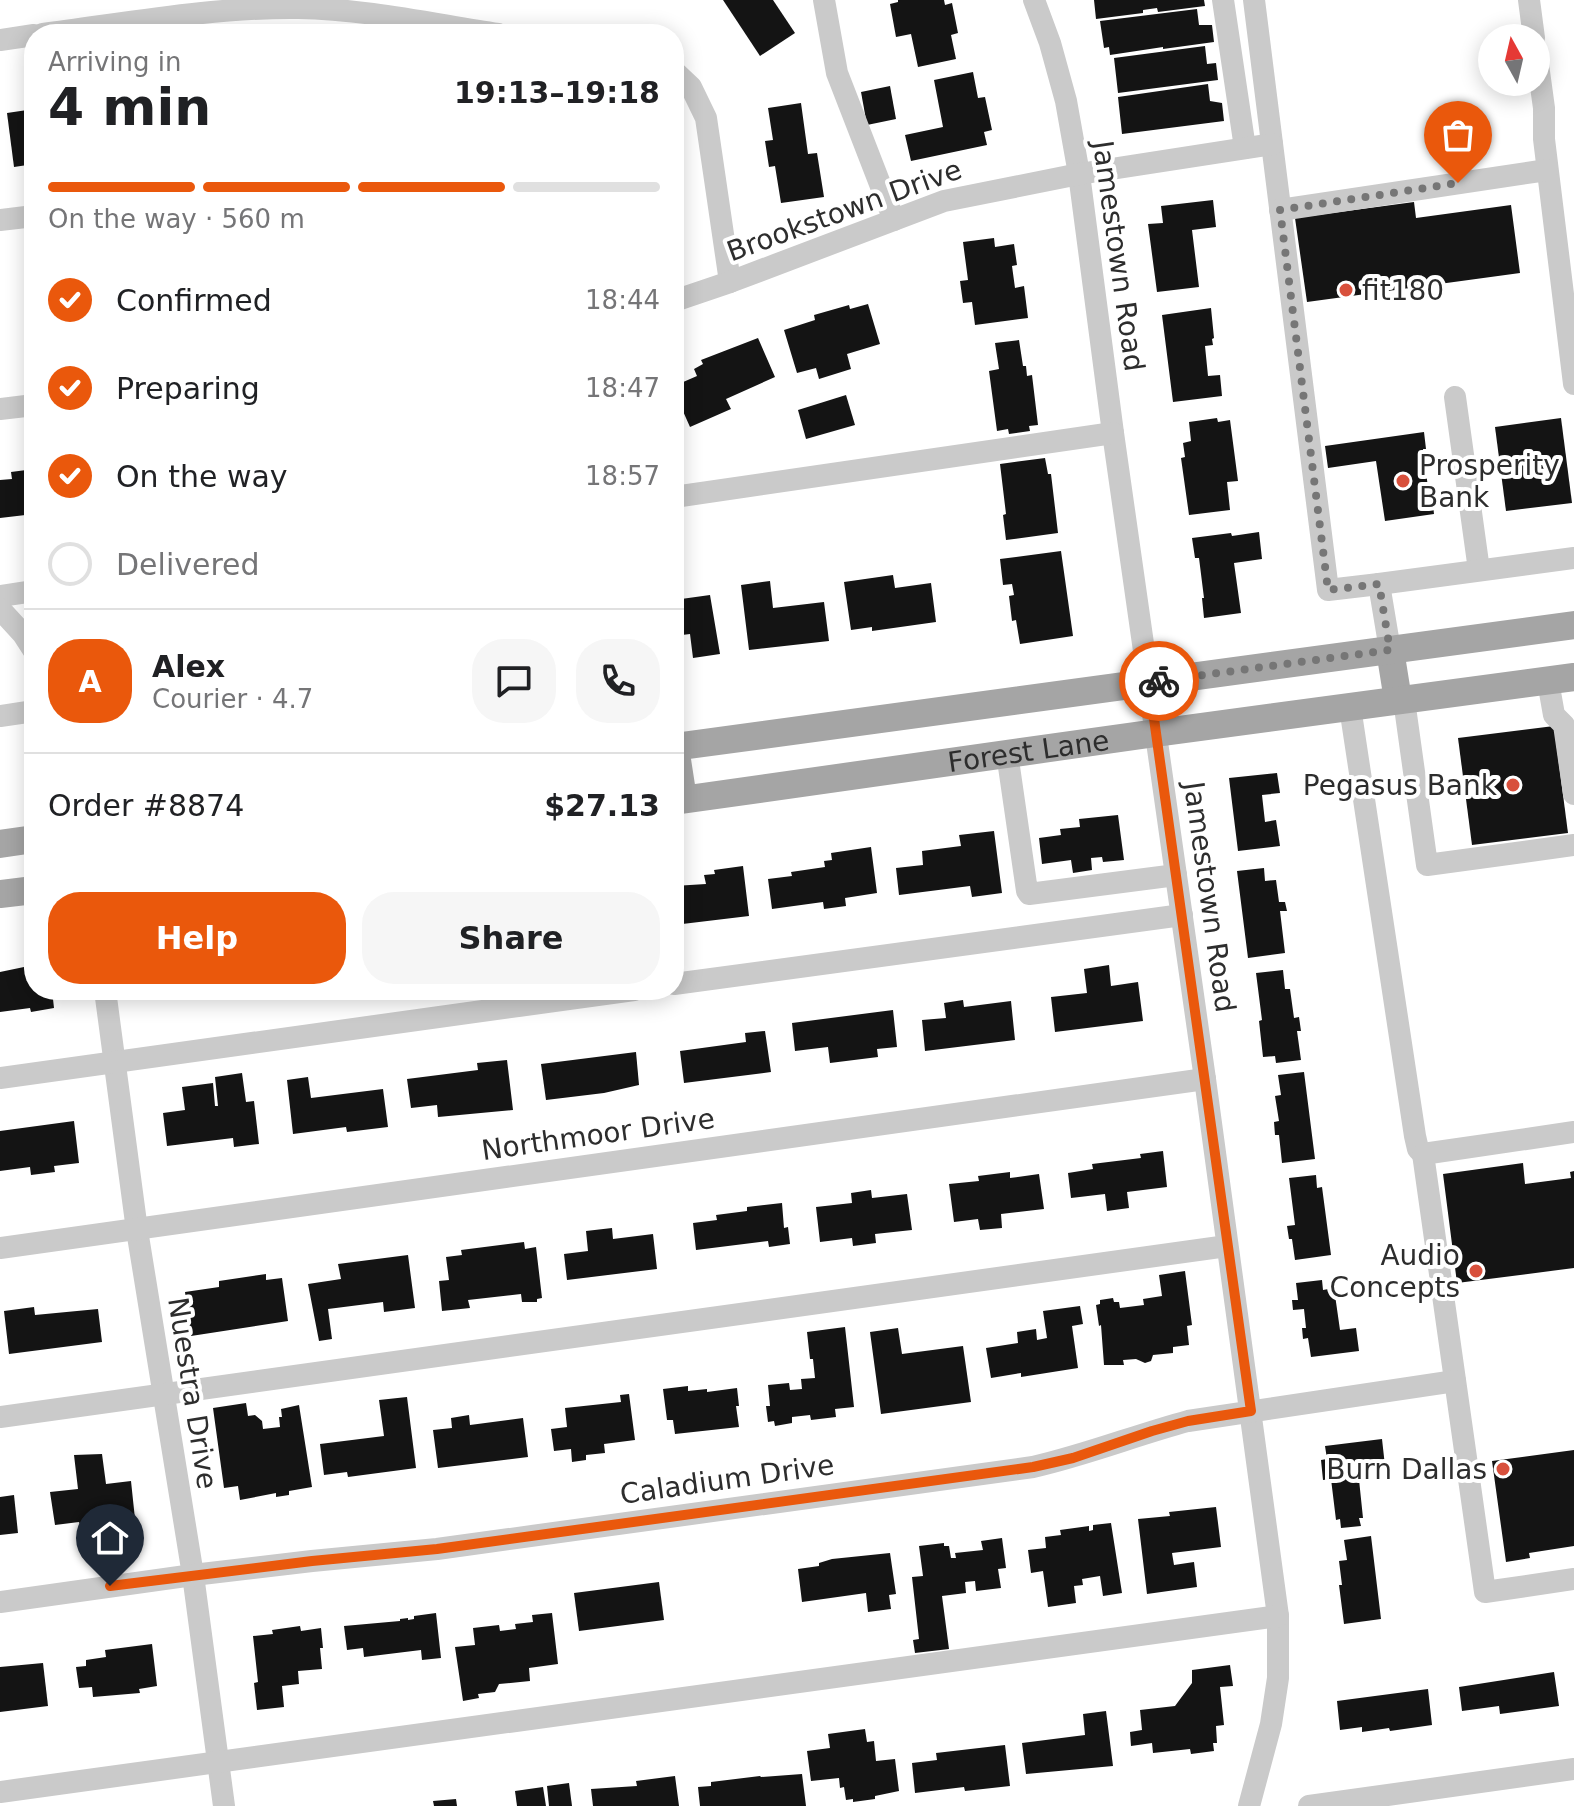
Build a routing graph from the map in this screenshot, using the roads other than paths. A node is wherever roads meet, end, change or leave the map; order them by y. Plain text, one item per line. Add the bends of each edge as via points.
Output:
1 (824, 0) edge
2 (1034, 0) edge
3 (1223, 0) edge
4 (1254, 0) edge
5 (1529, 0) edge
6 (119, 24) edge
7 (434, 24) edge
8 (1532, 24) edge
9 (24, 36) edge
10 (0, 40) edge
11 (684, 80) edge
12 (1542, 96) edge
13 (1272, 144) junction
14 (1245, 148) junction
15 (1547, 170) junction
16 (1079, 174) junction
17 (1280, 210) junction
18 (24, 217) edge
19 (0, 220) edge
20 (894, 220) junction
21 (730, 282) junction
22 (1568, 288) edge
23 (684, 298) edge
24 (1574, 384) edge
25 (1455, 397) dead end
26 (24, 406) edge
27 (0, 409) edge
28 (1113, 433) junction
29 (684, 496) edge
30 (1574, 558) edge
31 (1479, 570) junction
32 (1379, 584) junction
33 (24, 592) edge
34 (0, 596) edge
35 (0, 609) edge
36 (1574, 625) edge
37 (24, 636) edge
38 (1390, 650) junction
39 (1561, 679) edge
40 (1149, 683) junction
41 (1401, 700) junction
42 (1350, 707) junction
43 (24, 712) edge
44 (0, 716) edge
45 (1156, 733) junction
46 (684, 746) edge
47 (1007, 753) junction
48 (1574, 794) edge
49 (684, 799) edge
50 (24, 840) edge
51 (0, 844) edge
52 (1574, 845) edge
53 (1176, 875) junction
54 (24, 891) edge
55 (0, 894) edge
56 (1182, 915) junction
57 (684, 983) edge
58 (106, 1000) edge
59 (562, 1000) edge
60 (114, 1062) junction
61 (0, 1078) edge
62 (1205, 1079) junction
63 (1574, 1132) edge
64 (1423, 1154) junction
65 (137, 1230) junction
66 (1227, 1246) junction
67 (0, 1248) edge
68 (1455, 1381) junction
69 (162, 1394) junction
70 (1251, 1411) junction
71 (0, 1417) edge
72 (193, 1575) junction
73 (1574, 1579) edge
74 (0, 1602) edge
75 (1278, 1616) junction
76 (219, 1763) junction
77 (1574, 1769) edge
78 (0, 1792) edge
79 (224, 1806) edge
80 (1249, 1806) edge
81 (1309, 1806) edge

1 - 20 street via 837,73
2 - 16 street, Jamestown Road via 1066,101
3 - 14 street
4 - 13 street
5 - 8 street
6 - 7 street via 226,10 299,8
9 - 10 street
11 - 21 street via 706,118
12 - 15 street
13 - 14 street, Brookstown Drive
13 - 17 street
14 - 16 street, Brookstown Drive
15 - 17 street
15 - 22 street
16 - 20 street, Brookstown Drive via 944,201
16 - 28 street, Jamestown Road
17 - 32 street via 1328,590
18 - 19 street
20 - 21 street, Brookstown Drive
21 - 23 street, Brookstown Drive
22 - 24 street
25 - 31 street
26 - 27 street
28 - 29 street
28 - 40 street, Jamestown Road
30 - 31 street
31 - 32 street
32 - 38 street
33 - 34 street
35 - 37 street
36 - 38 main road, Forest Lane
38 - 40 main road, Forest Lane
38 - 41 main road
39 - 41 main road, Forest Lane
39 - 48 street via 1554,715 1564,725
40 - 45 street, Jamestown Road
40 - 46 main road, Forest Lane
41 - 42 main road, Forest Lane
41 - 52 street via 1427,865
42 - 45 main road, Forest Lane
42 - 64 street via 1415,1136
43 - 44 street
45 - 47 main road, Forest Lane
45 - 53 street, Jamestown Road
47 - 49 main road, Forest Lane
47 - 53 street via 1029,894
50 - 51 main road
53 - 56 street, Jamestown Road
54 - 55 main road
56 - 57 street
56 - 62 street, Jamestown Road
58 - 60 street, Nuestra Drive
59 - 60 street
60 - 61 street
60 - 65 street, Nuestra Drive
62 - 65 street, Northmoor Drive
62 - 66 street, Jamestown Road
63 - 64 street
64 - 68 street
65 - 67 street, Northmoor Drive
65 - 69 street, Nuestra Drive
66 - 69 street
66 - 70 street, Jamestown Road
68 - 70 street, Caladium Drive
68 - 73 street via 1485,1592
69 - 71 street
69 - 72 street, Nuestra Drive
70 - 72 street, Caladium Drive via 1188,1421 1033,1467 437,1549
70 - 75 street, Jamestown Road
72 - 74 street, Caladium Drive
72 - 76 street, Nuestra Drive
75 - 76 street
75 - 80 street, Jamestown Road via 1278,1678 1271,1724
76 - 78 street
76 - 79 street, Nuestra Drive
77 - 81 street

